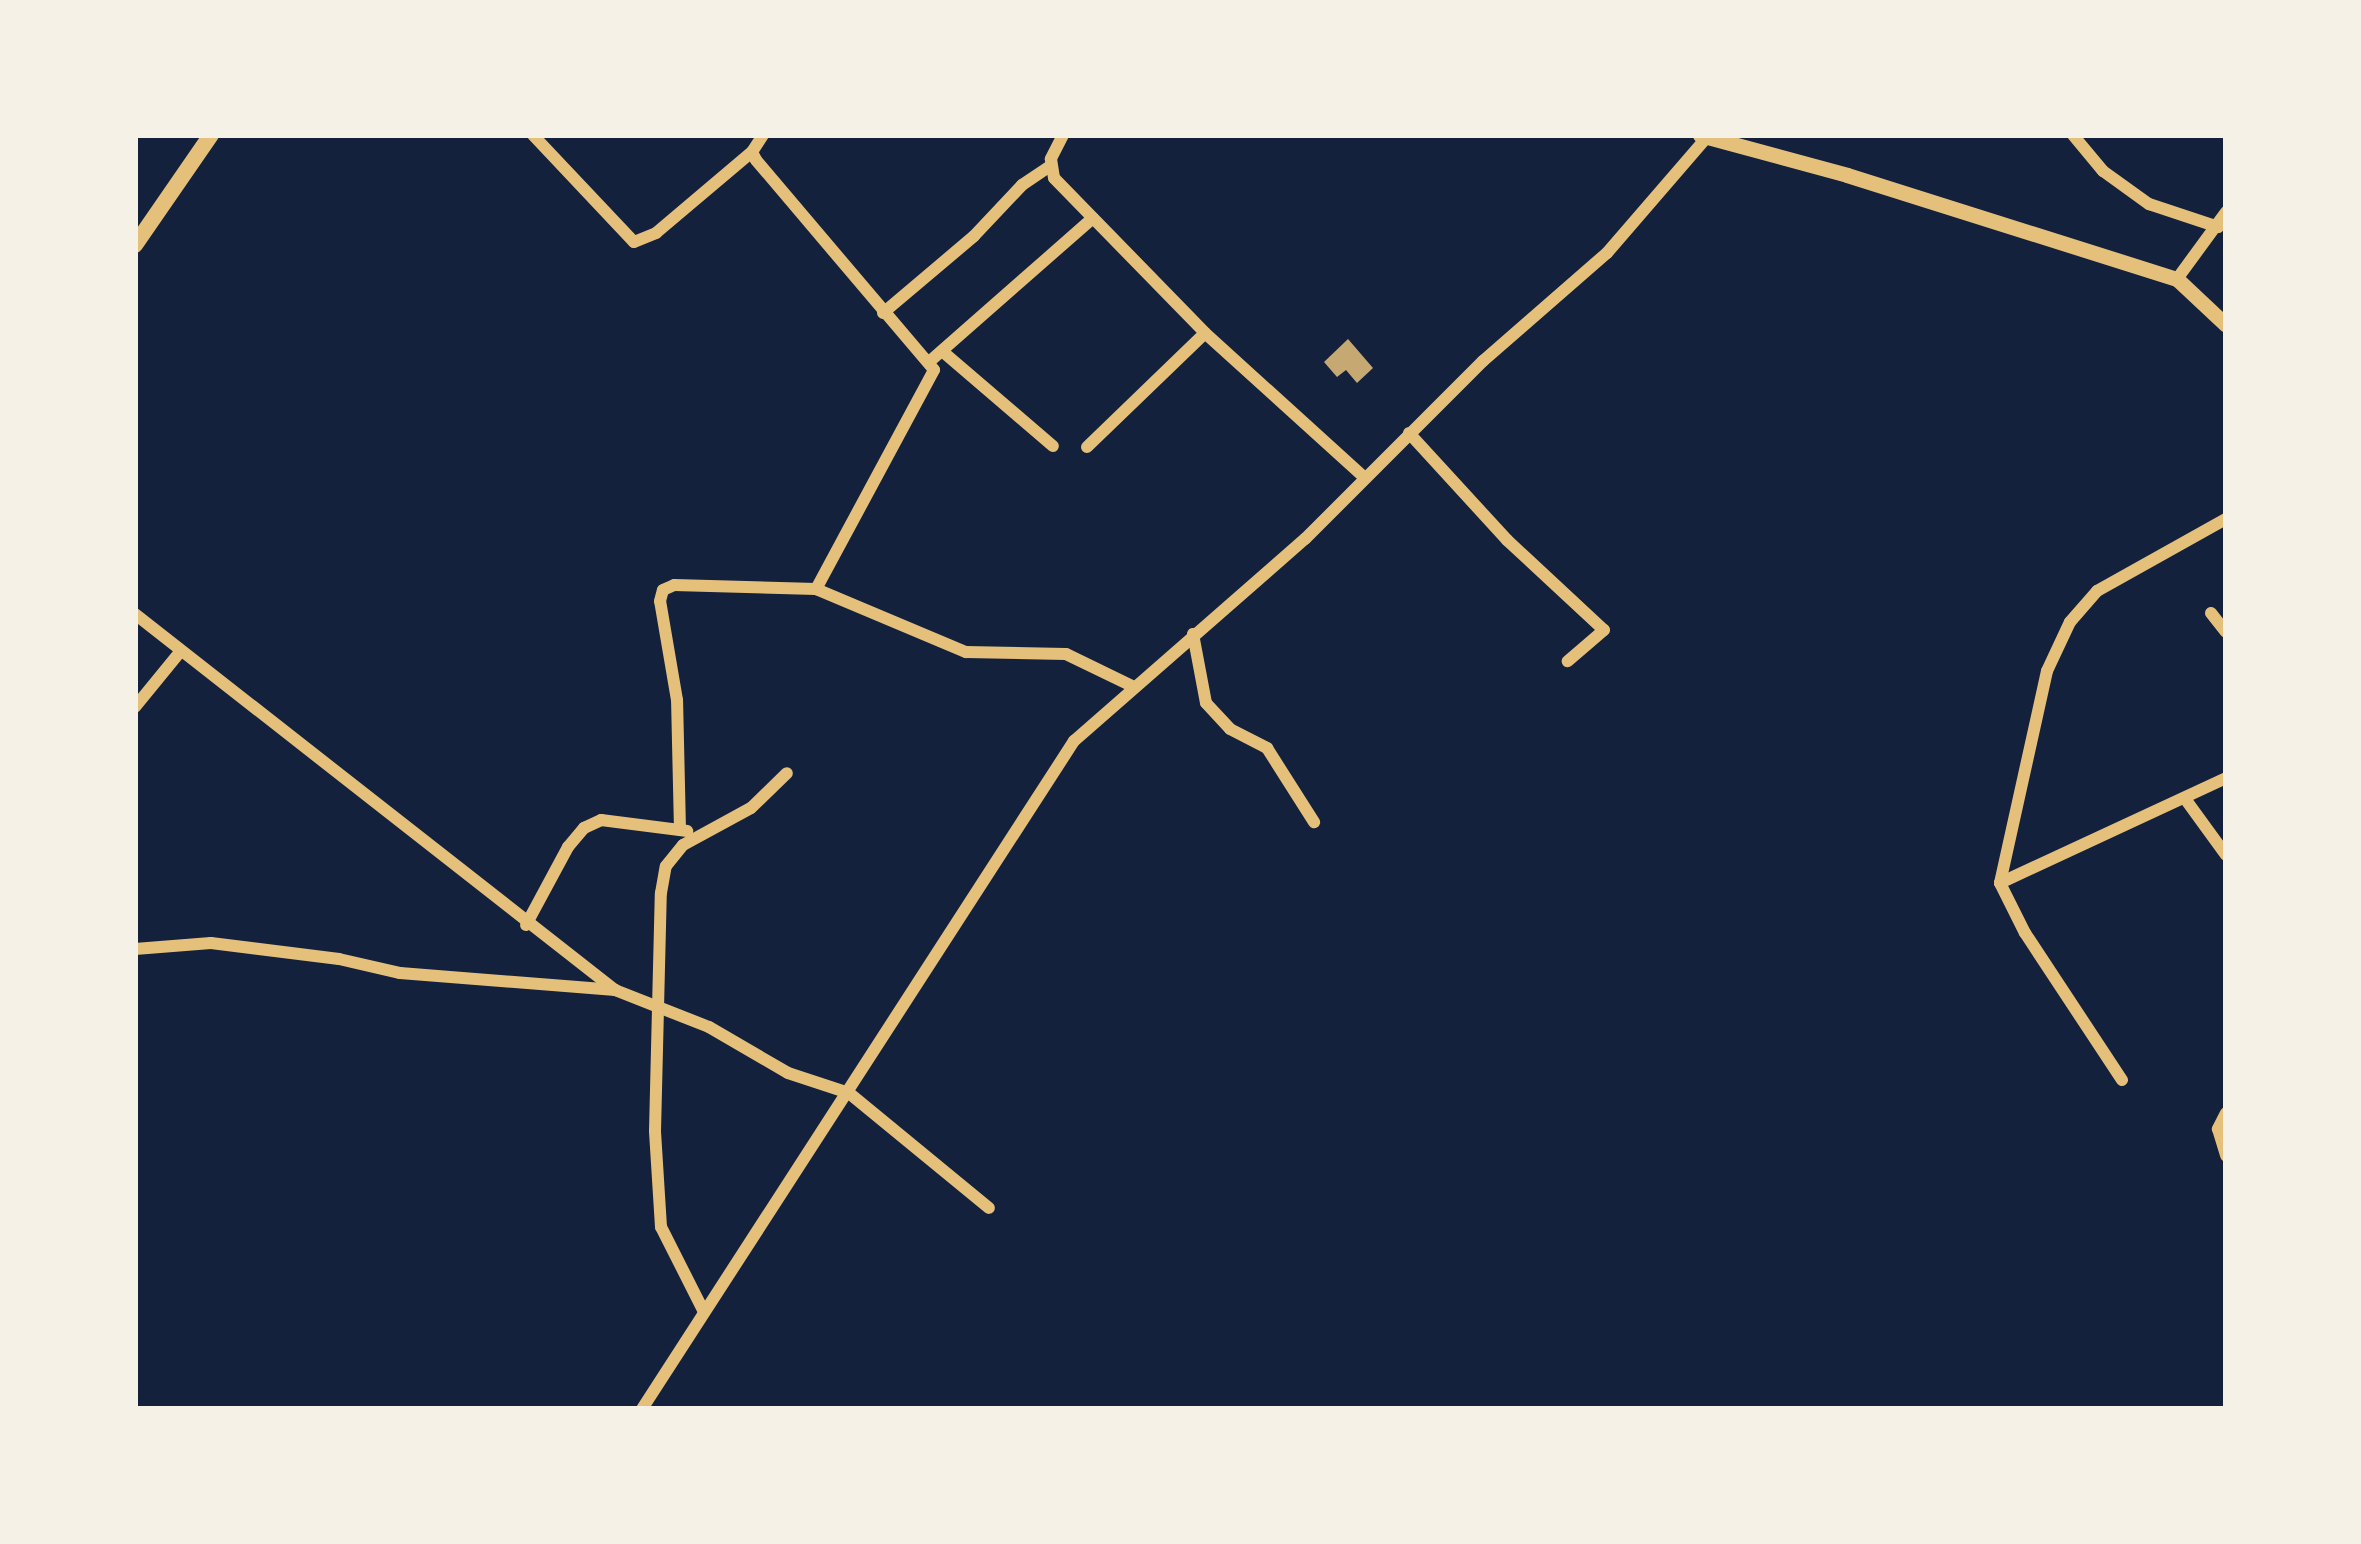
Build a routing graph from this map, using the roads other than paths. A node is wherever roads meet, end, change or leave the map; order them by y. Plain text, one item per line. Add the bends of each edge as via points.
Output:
1 (212, 135) edge
2 (533, 135) edge
3 (763, 135) edge
4 (1063, 135) edge
5 (2073, 135) edge
6 (1704, 136) edge
7 (1743, 140) edge
8 (752, 152) junction
9 (1049, 167) junction
10 (2226, 212) edge
11 (1093, 218) junction
12 (2218, 226) junction
13 (135, 245) edge
14 (2177, 279) junction
15 (883, 313) junction
16 (2226, 325) edge
17 (1205, 333) junction
18 (942, 351) junction
19 (929, 362) junction
20 (1408, 433) junction
21 (1053, 446) dead end
22 (1087, 447) dead end
23 (1364, 477) junction
24 (2226, 519) edge
25 (816, 590) junction
26 (2211, 613) dead end
27 (135, 614) edge
28 (2226, 632) edge
29 (1193, 634) junction
30 (180, 652) junction
31 (1568, 661) dead end
32 (1134, 687) junction
33 (135, 707) edge
34 (787, 773) dead end
35 (2226, 778) edge
36 (2186, 800) junction
37 (1314, 822) dead end
38 (680, 830) junction
39 (700, 833) junction
40 (2226, 855) edge
41 (2000, 883) junction
42 (526, 925) junction
43 (135, 949) edge
44 (615, 990) junction
45 (660, 1006) junction
46 (2122, 1080) dead end
47 (849, 1093) junction
48 (2226, 1113) edge
49 (2226, 1156) edge
50 (988, 1208) dead end
51 (703, 1310) junction
52 (642, 1409) edge

1 - 13 main road
2 - 8 street via 634,242
3 - 8 street
4 - 9 street
5 - 12 street via 2139,197
6 - 7 street
6 - 20 street via 1606,254
7 - 14 street
8 - 15 street
9 - 11 street
9 - 15 street
10 - 12 street
11 - 17 street
11 - 18 street
12 - 14 street
14 - 16 street
15 - 19 street
17 - 22 street
17 - 23 street
18 - 19 street
18 - 21 street
19 - 25 street via 932,380 868,483
20 - 23 street
20 - 31 street via 1604,630
23 - 29 street
24 - 41 street via 2097,592 2070,622 2047,671
25 - 32 street via 966,652 1054,652
25 - 38 street via 663,590 677,700
26 - 28 street
27 - 30 street
29 - 32 street
29 - 37 street via 1206,704 1230,729 1267,748
30 - 33 street
30 - 42 street
32 - 47 street via 1047,776
34 - 39 street via 751,808
35 - 36 street
36 - 40 street
36 - 41 street
38 - 39 street
38 - 42 street via 601,820 584,828
39 - 45 street via 666,866
41 - 46 street
42 - 44 street
43 - 44 street via 211,943 400,974
44 - 45 street
45 - 47 street via 788,1073
45 - 51 street via 661,1227
47 - 50 street
47 - 51 street
48 - 49 street via 2218,1129
51 - 52 street

